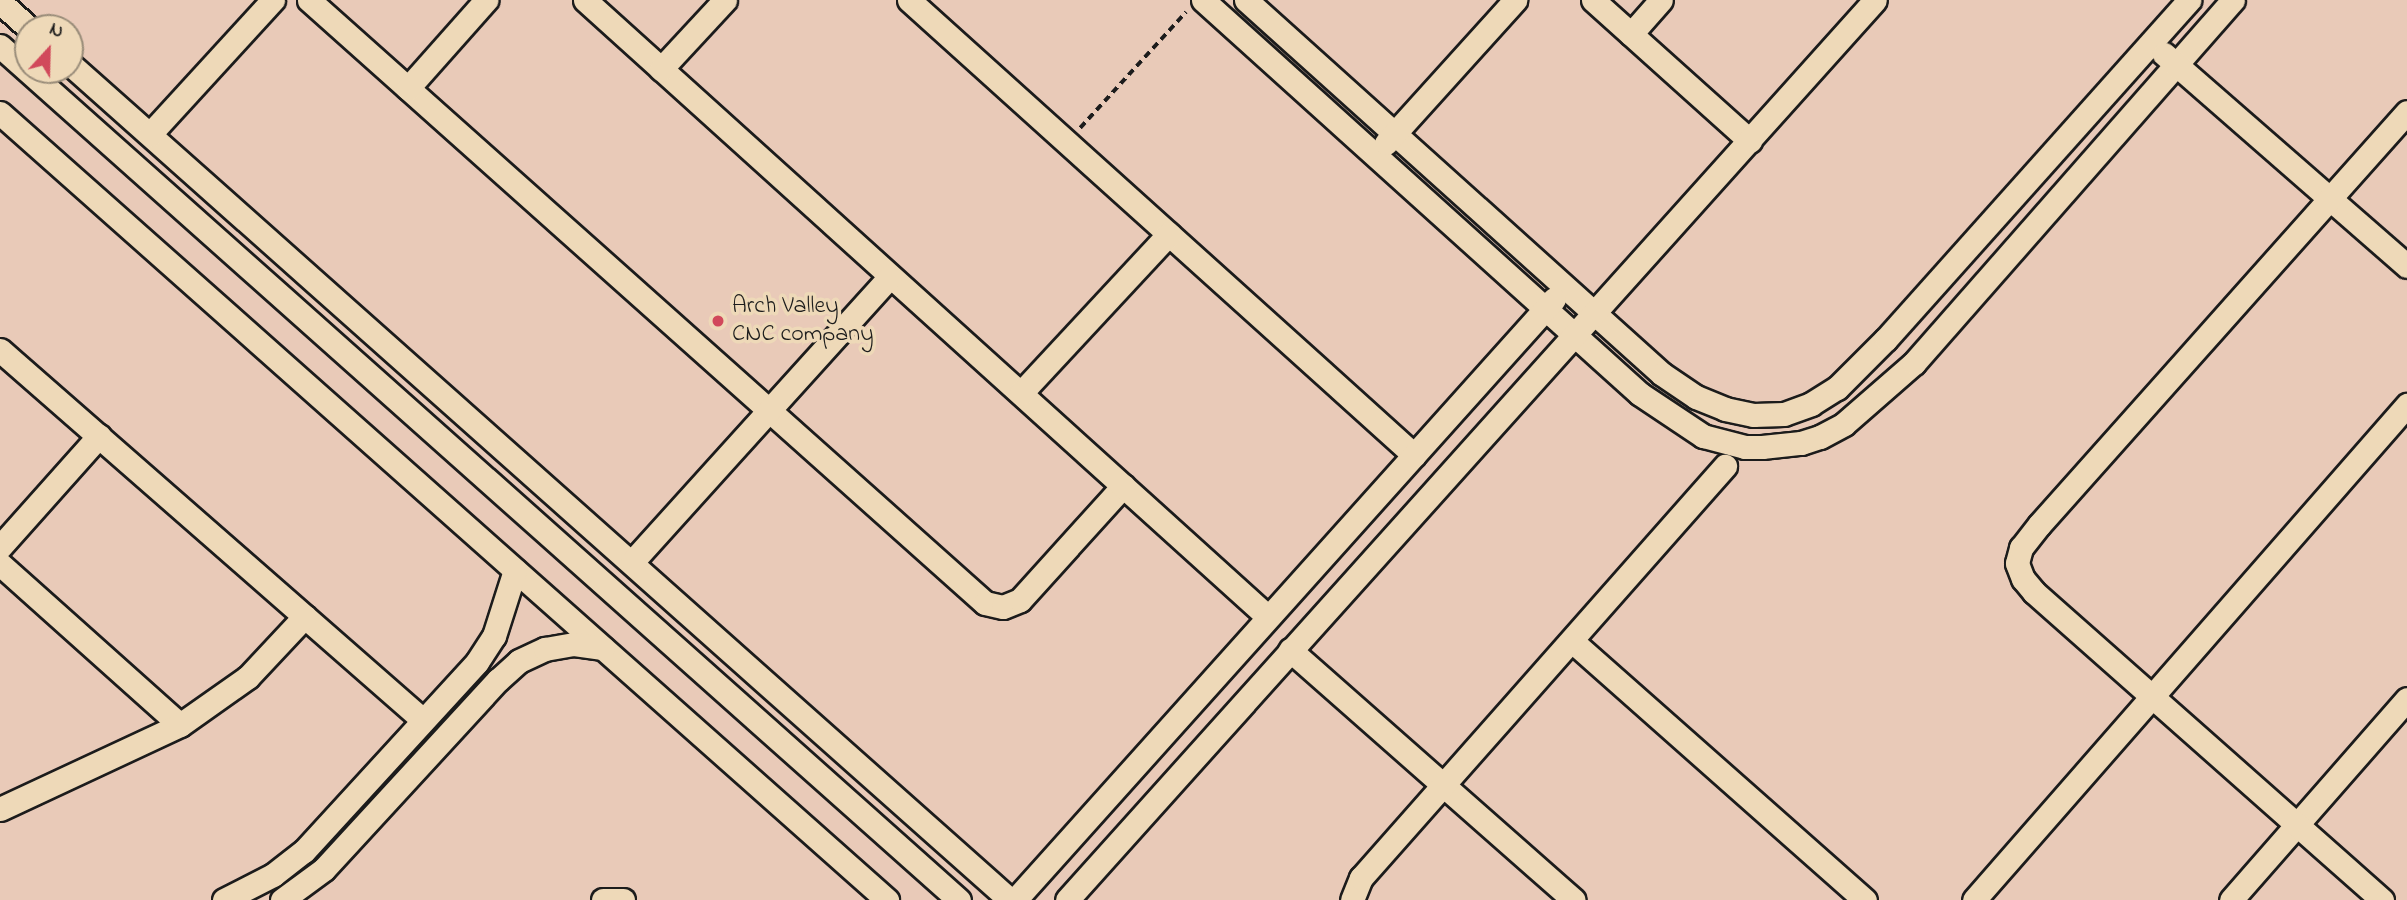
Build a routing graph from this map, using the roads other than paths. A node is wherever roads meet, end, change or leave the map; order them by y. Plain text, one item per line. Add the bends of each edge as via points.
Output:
1 (273, 0) edge
2 (309, 0) edge
3 (486, 0) edge
4 (585, 0) edge
5 (724, 0) edge
6 (909, 0) edge
7 (1247, 0) edge
8 (1515, 0) edge
9 (1593, 0) edge
10 (1661, 0) edge
11 (1875, 0) edge
12 (2189, 0) edge
13 (2233, 0) edge
14 (1195, 5) edge
15 (1631, 34) junction
16 (2151, 43) junction
17 (0, 46) edge
18 (2175, 64) junction
19 (661, 69) junction
20 (84, 76) edge
21 (408, 88) junction
22 (2407, 112) edge
23 (0, 113) edge
24 (1395, 133) junction
25 (150, 134) junction
26 (1750, 141) junction
27 (1375, 155) junction
28 (2013, 198) junction
29 (2329, 198) junction
30 (2037, 221) junction
31 (1169, 234) junction
32 (284, 251) junction
33 (2407, 266) edge
34 (890, 276) junction
35 (258, 278) junction
36 (1565, 286) junction
37 (1544, 310) junction
38 (1594, 312) junction
39 (1572, 335) junction
40 (0, 349) edge
41 (1021, 393) junction
42 (2407, 405) edge
43 (768, 411) junction
44 (99, 436) junction
45 (1414, 455) junction
46 (1725, 466) dead end
47 (1390, 482) junction
48 (1123, 486) junction
49 (1419, 506) junction
50 (582, 519) junction
51 (562, 544) junction
52 (0, 547) edge
53 (632, 562) junction
54 (0, 564) edge
55 (515, 570) junction
56 (305, 617) junction
57 (1268, 617) junction
58 (1572, 641) junction
59 (603, 648) junction
60 (1290, 650) junction
61 (2151, 696) junction
62 (2407, 699) edge
63 (788, 702) junction
64 (1180, 716) junction
65 (423, 720) junction
66 (180, 725) junction
67 (766, 727) junction
68 (1209, 741) junction
69 (1444, 785) junction
70 (0, 809) edge
71 (2297, 825) junction
72 (224, 900) edge
73 (282, 900) edge
74 (603, 900) edge
75 (623, 900) edge
76 (887, 900) edge
77 (959, 900) edge
78 (1012, 900) edge
79 (1067, 900) edge
80 (1352, 900) edge
81 (1574, 900) edge
82 (1866, 900) edge
83 (1973, 900) edge
84 (2231, 900) edge
85 (2382, 900) edge

1 - 25 street
2 - 21 street
3 - 21 street
4 - 19 street
5 - 19 street
6 - 31 street
7 - 24 street
8 - 24 street
9 - 15 street
10 - 15 street
11 - 26 street
12 - 16 street
13 - 18 street
14 - 27 street
15 - 26 street
16 - 18 street
16 - 28 street
17 - 35 street
18 - 29 street
18 - 30 street
19 - 34 street
20 - 25 street
21 - 43 street
22 - 29 street
23 - 55 street
24 - 27 street
24 - 36 street
25 - 32 street
26 - 38 street
27 - 37 street
28 - 30 street
28 - 38 street via 1837,388 1783,414 1725,410 1696,397 1662,374
29 - 33 street
29 - 61 street via 2021,548 2017,564 2034,592
30 - 39 street via 1914,363 1844,424 1801,443 1745,447 1703,436 1640,394
31 - 41 street
31 - 45 street
32 - 35 street
32 - 50 street
34 - 41 street
34 - 43 street
35 - 51 street
36 - 37 street
36 - 38 street
37 - 39 street
37 - 45 street
38 - 39 street
39 - 49 street
40 - 44 street
41 - 48 street
42 - 61 street
43 - 48 street via 993,607 1012,605 1027,594
43 - 53 street
44 - 52 street
44 - 56 street
45 - 47 street
46 - 58 street
47 - 49 street
47 - 57 street
48 - 57 street
49 - 60 street
50 - 51 street
50 - 53 street
51 - 67 street
53 - 63 street
54 - 66 street
55 - 59 street
55 - 65 street via 494,636 477,662
56 - 65 street
56 - 66 street via 248,677
57 - 64 street
58 - 69 street
58 - 82 street
59 - 73 street via 574,644 545,649 519,661 324,869
59 - 76 street
60 - 68 street
60 - 69 street
61 - 71 street
61 - 83 street
62 - 71 street
63 - 67 street
63 - 78 street
64 - 68 street
64 - 78 street
65 - 72 street via 304,851 272,875
66 - 70 street
67 - 77 street
68 - 79 street
69 - 80 street via 1361,878
69 - 81 street
71 - 84 street
71 - 85 street
74 - 75 street

